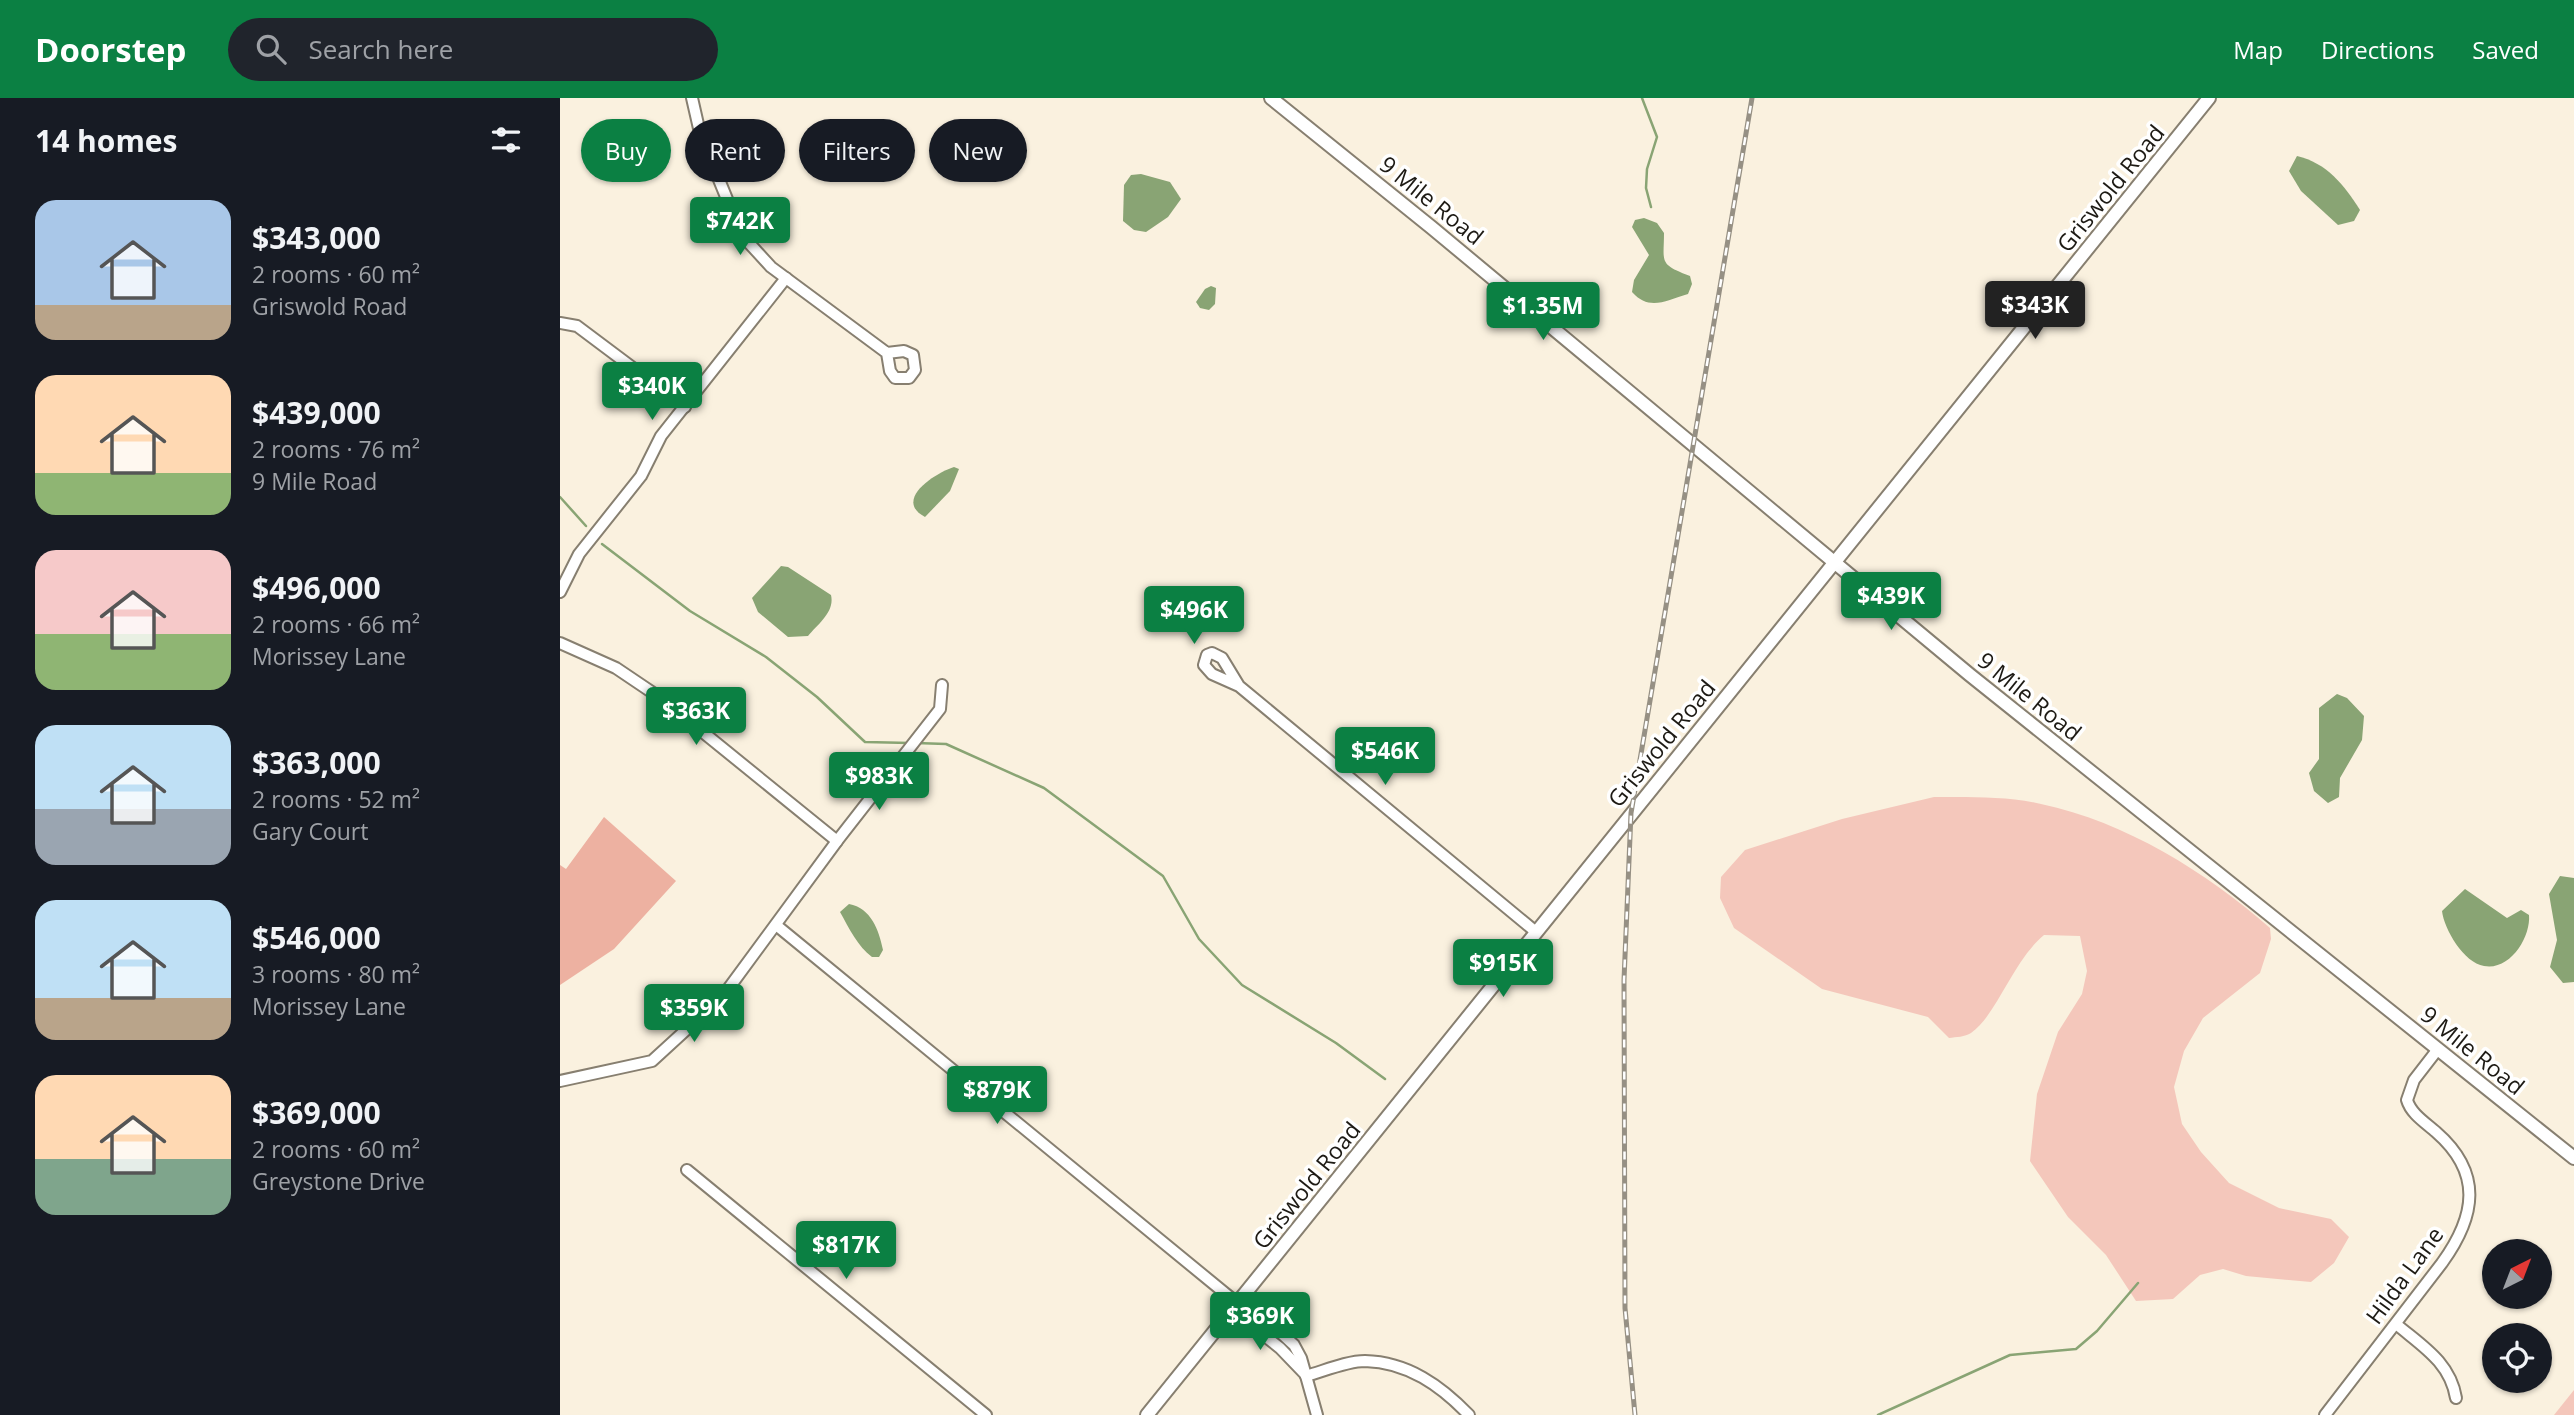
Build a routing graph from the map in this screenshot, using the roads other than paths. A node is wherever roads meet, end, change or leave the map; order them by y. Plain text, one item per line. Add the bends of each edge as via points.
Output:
1 (692, 98) edge
2 (1271, 98) edge
3 (2209, 98) edge
4 (786, 278) junction
5 (560, 323) edge
6 (887, 353) dead end
7 (685, 407) junction
8 (1834, 562) junction
9 (560, 592) edge
10 (560, 643) edge
11 (942, 685) dead end
12 (1239, 686) dead end
13 (837, 841) junction
14 (776, 925) junction
15 (1536, 932) junction
16 (2438, 1049) junction
17 (560, 1081) edge
18 (2574, 1158) edge
19 (687, 1170) dead end
20 (1237, 1303) junction
21 (2396, 1324) junction
22 (1307, 1376) junction
23 (2456, 1398) dead end
24 (986, 1415) edge
25 (1147, 1415) edge
26 (1317, 1415) edge
27 (1469, 1415) edge
28 (2325, 1415) edge

1 - 4 street via 700,133 740,228 756,252
2 - 8 street, 9 Mile Road
3 - 8 street, Griswold Road
4 - 6 street
4 - 7 street
5 - 7 street via 577,326
7 - 9 street via 661,436 640,477 579,554
8 - 15 street, Griswold Road
8 - 16 street, 9 Mile Road
10 - 13 street via 616,668 662,699
11 - 13 street via 940,709
12 - 15 street
13 - 14 street
14 - 17 street via 723,996 652,1061
14 - 20 street
15 - 20 street, Griswold Road
16 - 18 street, 9 Mile Road
16 - 21 street, Hilda Lane via 2414,1080 2407,1100 2412,1111 2455,1150 2465,1168 2468,1216 2455,1245
19 - 24 street
20 - 22 street
20 - 25 street, Griswold Road
21 - 23 street via 2443,1364
21 - 28 street, Hilda Lane
22 - 26 street
22 - 27 street via 1364,1361 1405,1368 1445,1390

